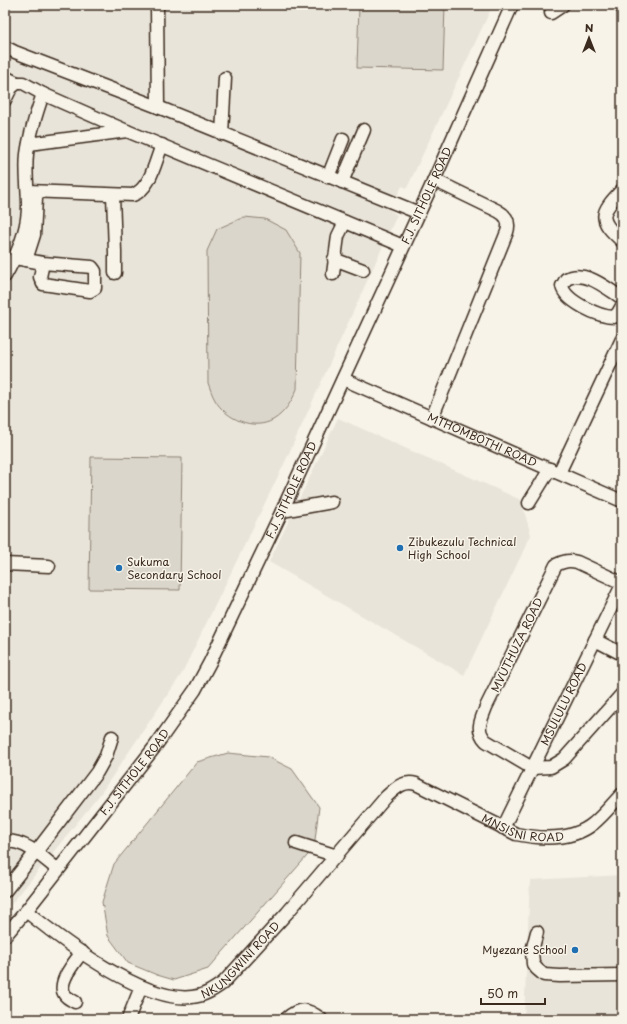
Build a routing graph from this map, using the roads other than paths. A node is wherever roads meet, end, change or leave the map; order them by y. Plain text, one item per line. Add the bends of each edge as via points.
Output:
1 (157, 5) edge
2 (512, 5) edge
3 (563, 5) edge
4 (619, 5) edge
5 (622, 7) edge
6 (552, 13) dead end
7 (5, 47) edge
8 (5, 77) edge
9 (225, 78) dead end
10 (17, 83) junction
11 (44, 94) junction
12 (5, 100) edge
13 (158, 108) junction
14 (364, 130) dead end
15 (127, 131) junction
16 (222, 134) junction
17 (343, 139) dead end
18 (29, 144) junction
19 (162, 145) junction
20 (328, 177) junction
21 (434, 180) junction
22 (342, 182) junction
23 (622, 190) edge
24 (32, 191) junction
25 (112, 195) junction
26 (419, 213) junction
27 (345, 222) junction
28 (622, 240) edge
29 (403, 246) junction
30 (21, 259) junction
31 (334, 259) junction
32 (43, 263) dead end
33 (363, 270) dead end
34 (114, 273) dead end
35 (333, 274) dead end
36 (5, 276) edge
37 (622, 298) edge
38 (622, 306) edge
39 (622, 339) edge
40 (343, 379) junction
41 (432, 418) junction
42 (555, 471) junction
43 (622, 501) edge
44 (332, 502) dead end
45 (529, 503) dead end
46 (282, 511) junction
47 (5, 564) edge
48 (49, 566) dead end
49 (622, 584) edge
50 (595, 640) junction
51 (622, 654) edge
52 (622, 694) edge
53 (112, 737) dead end
54 (532, 768) junction
55 (416, 784) joint
56 (622, 794) edge
57 (503, 828) junction
58 (5, 841) edge
59 (296, 843) dead end
60 (36, 852) junction
61 (337, 856) junction
62 (58, 870) junction
63 (5, 891) edge
64 (26, 911) junction
65 (537, 932) dead end
66 (5, 936) edge
67 (82, 952) junction
68 (622, 975) edge
69 (142, 987) junction
70 (75, 1002) dead end
71 (128, 1019) edge
72 (286, 1019) edge
73 (321, 1019) edge

1 - 13 street
2 - 21 street, F.J. SITHOLE ROAD
3 - 6 street
4 - 5 street
7 - 13 street
8 - 10 street
9 - 16 street
10 - 11 street via 23,83
10 - 12 street
11 - 15 street
11 - 18 street
13 - 16 street
14 - 22 street
15 - 18 street
15 - 19 street
16 - 20 street
17 - 20 street
18 - 24 street via 27,155
19 - 25 street via 145,188 133,195
19 - 27 street
20 - 22 street
21 - 26 street, F.J. SITHOLE ROAD
21 - 41 street via 498,211 504,215 509,225
22 - 26 street
23 - 28 street via 607,209 604,218 609,230
24 - 25 street
24 - 30 street
25 - 34 street
26 - 29 street, F.J. SITHOLE ROAD
27 - 29 street
27 - 31 street via 338,236
29 - 40 street, F.J. SITHOLE ROAD
30 - 32 street
30 - 36 street
31 - 33 street
31 - 35 street
37 - 38 street via 595,282 576,275 566,279 562,286 562,291 572,301 600,315 614,317
39 - 42 street
40 - 41 street, MTHOMBOTHI ROAD
40 - 46 street, F.J. SITHOLE ROAD
41 - 42 street, MTHOMBOTHI ROAD
42 - 43 street, MTHOMBOTHI ROAD
42 - 45 street
44 - 46 street
46 - 62 street, F.J. SITHOLE ROAD via 195,690 154,748
47 - 48 street
49 - 50 street, MSULULU ROAD
49 - 54 street, MVUTHUZA ROAD via 577,562 569,560 556,565 486,707 480,725 481,736
50 - 51 street
50 - 54 street, MSULULU ROAD
52 - 54 street via 560,762 547,768
53 - 60 street via 97,772
54 - 57 street, MSULULU ROAD
55 - 57 street, MNSISNI ROAD
55 - 61 street, NKUNGWINI ROAD via 401,784 386,797
56 - 57 street, MNSISNI ROAD via 593,824 577,833 553,838 534,838
58 - 60 street via 25,845
59 - 61 street
60 - 62 street
60 - 63 street
61 - 69 street, NKUNGWINI ROAD via 222,983 210,992 193,997 177,997
62 - 64 street, F.J. SITHOLE ROAD
64 - 66 street, F.J. SITHOLE ROAD
64 - 67 street, NKUNGWINI ROAD
65 - 68 street via 532,951 533,964 536,970 544,975
67 - 69 street, NKUNGWINI ROAD
67 - 70 street via 62,984 65,996
69 - 71 street
72 - 73 street via 298,1010 305,1010

